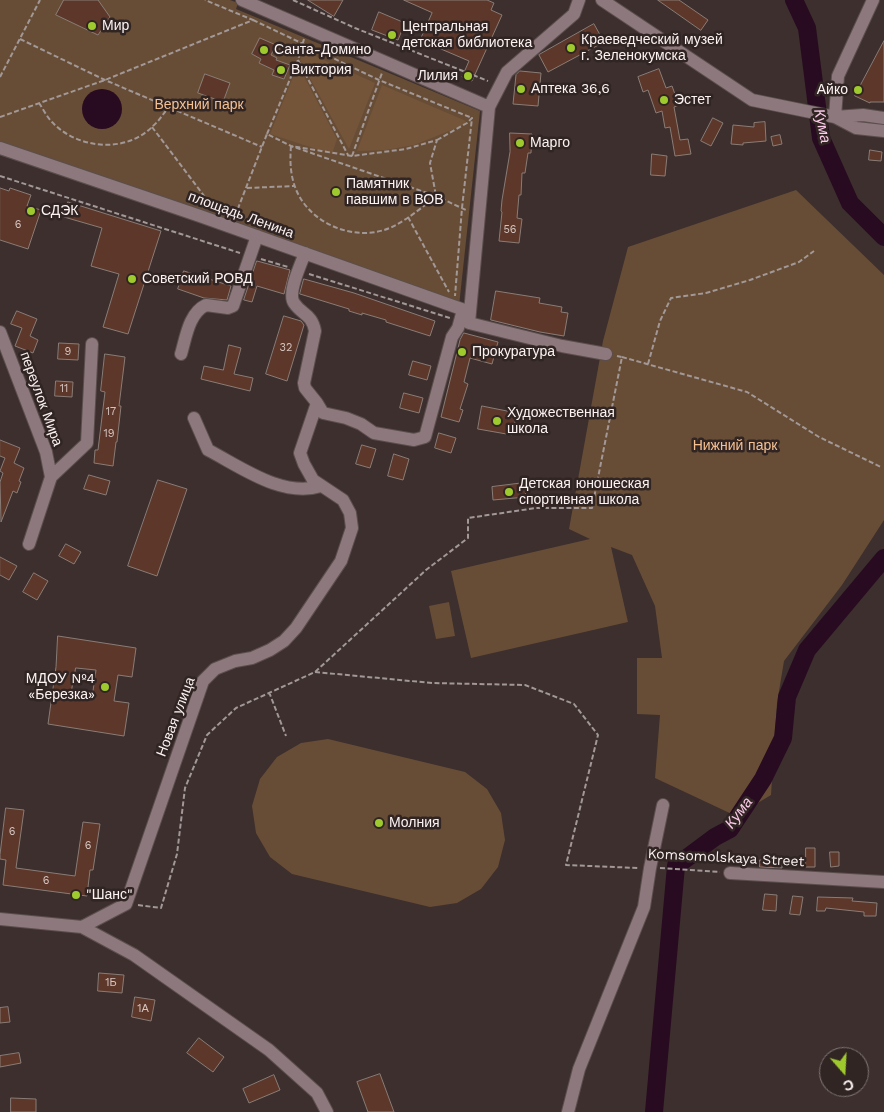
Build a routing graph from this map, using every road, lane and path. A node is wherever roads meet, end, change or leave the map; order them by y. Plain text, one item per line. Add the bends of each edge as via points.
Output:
1 (40, 0) edge
2 (206, 0) edge
3 (242, 0) edge
4 (293, 0) edge
5 (579, 0) edge
6 (602, 0) edge
7 (873, 0) edge
8 (253, 20) junction
9 (308, 29) junction
10 (20, 39) junction
11 (302, 43) junction
12 (298, 60) junction
13 (383, 71) dead end
14 (0, 77) edge
15 (104, 80) junction
16 (380, 80) junction
17 (488, 81) dead end
18 (39, 103) junction
19 (488, 107) junction
20 (168, 108) junction
21 (0, 117) edge
22 (836, 117) junction
23 (472, 118) junction
24 (884, 118) edge
25 (152, 128) junction
26 (884, 131) edge
27 (267, 134) junction
28 (437, 140) junction
29 (291, 146) junction
30 (262, 147) junction
31 (0, 148) edge
32 (348, 155) junction
33 (352, 156) junction
34 (0, 176) edge
35 (294, 186) junction
36 (246, 188) junction
37 (436, 196) junction
38 (462, 208) junction
39 (215, 210) dead end
40 (479, 216) junction
41 (408, 217) junction
42 (232, 222) dead end
43 (257, 236) junction
44 (814, 251) dead end
45 (305, 254) junction
46 (251, 256) junction
47 (298, 270) junction
48 (463, 309) junction
49 (0, 332) edge
50 (92, 344) dead end
51 (181, 354) dead end
52 (606, 354) joint
53 (622, 357) junction
54 (648, 364) junction
55 (316, 404) junction
56 (194, 418) dead end
57 (881, 467) dead end
58 (50, 477) junction
59 (321, 486) junction
60 (29, 544) dead end
61 (315, 672) junction
62 (269, 692) junction
63 (286, 736) dead end
64 (663, 805) dead end
65 (650, 868) junction
66 (730, 872) joint
67 (884, 882) edge
68 (126, 904) junction
69 (0, 919) edge
70 (82, 927) junction
71 (327, 1112) edge
72 (568, 1112) edge

1 - 10 path
2 - 8 path
3 - 9 street
4 - 17 path
5 - 19 street via 574,14 507,72
6 - 22 street via 752,100
7 - 22 street via 838,76
8 - 11 path
8 - 15 path
9 - 11 path
9 - 19 street
10 - 14 path
10 - 15 path
11 - 12 path
11 - 16 path
12 - 27 path
12 - 32 path
13 - 16 path
15 - 18 path
15 - 20 path
16 - 23 path
16 - 33 path
18 - 21 path
18 - 25 path via 51,121 68,136 89,144 112,145 133,139
19 - 40 street
20 - 25 path
20 - 30 path
22 - 24 street via 863,115
22 - 26 street via 856,128
23 - 28 path
23 - 38 path
25 - 39 path
27 - 29 path
27 - 30 path
28 - 33 path via 406,149
28 - 37 path via 430,163
29 - 32 path
29 - 35 path
29 - 37 path
30 - 36 path
31 - 43 street, площадь Ленина
32 - 33 path
34 - 46 path
35 - 36 path
35 - 41 path via 310,210 334,227 372,232 391,227
36 - 42 path
37 - 38 path
37 - 41 path
38 - 40 path
38 - 41 path via 454,300
40 - 48 street
43 - 45 street, площадь Ленина
43 - 46 street
44 - 54 path via 799,262 750,280 670,298
45 - 47 street
45 - 48 street, площадь Ленина
46 - 47 path
46 - 51 street via 233,306 206,304 197,310
47 - 48 path via 453,319
47 - 55 street via 292,297 314,325 304,383
48 - 52 street, площадь Ленина via 469,323
48 - 55 street via 452,337 425,437 414,440 374,433 346,418 323,413
49 - 58 street, переулок Мира via 46,452
50 - 58 street, переулок Мира via 87,443
52 - 53 path
53 - 54 path
53 - 61 path via 592,508 536,508 468,518 468,538 426,570
54 - 57 path via 747,392 820,437
55 - 59 street, Новая улица via 300,453 313,480
56 - 59 street via 208,450 276,484 303,489
58 - 60 street, переулок Мира
59 - 68 street, Новая улица via 343,500 350,513 352,528 341,561 284,642 252,658 215,669 204,681
61 - 62 path
61 - 65 path, Komsomolskaya Street via 432,683 525,685 574,704 598,735 566,865
62 - 63 path
62 - 68 path via 236,708 207,735 185,788 177,854 161,908
64 - 65 street
65 - 66 path, Komsomolskaya Street
65 - 72 street via 644,907 579,1069
66 - 67 street, Komsomolskaya Street
68 - 70 street
69 - 70 street
70 - 71 street via 134,955 270,1050 317,1093

